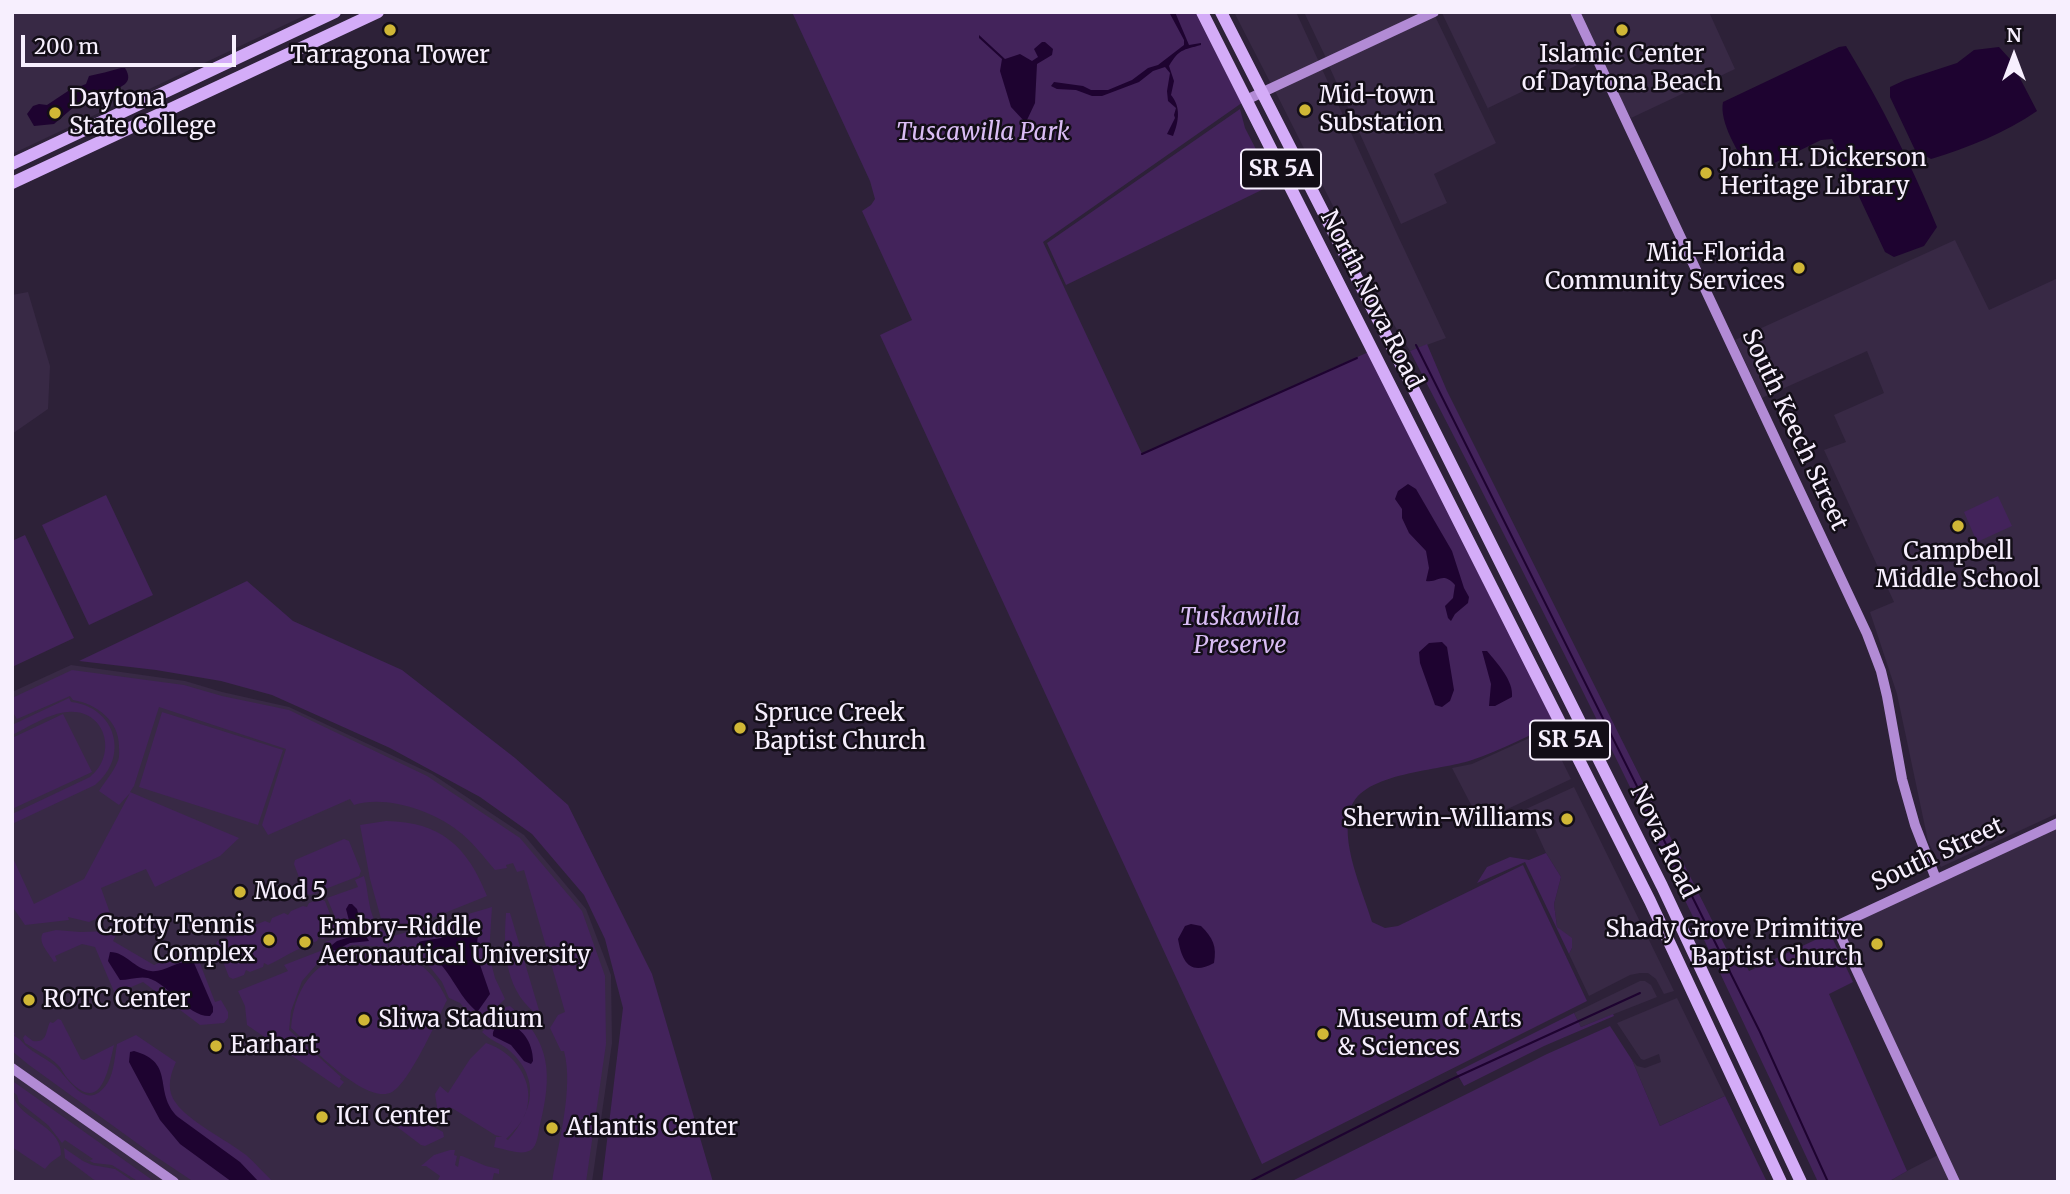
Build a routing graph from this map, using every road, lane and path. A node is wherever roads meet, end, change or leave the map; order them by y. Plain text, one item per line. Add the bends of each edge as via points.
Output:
1 (335, 12) edge
2 (377, 12) edge
3 (1202, 12) edge
4 (1221, 12) edge
5 (1434, 12) edge
6 (1575, 12) edge
7 (305, 27) junction
8 (183, 84) junction
9 (217, 88) junction
10 (1262, 93) junction
11 (1246, 100) junction
12 (91, 146) junction
13 (12, 164) edge
14 (12, 183) edge
15 (1346, 296) junction
16 (1371, 307) junction
17 (1357, 318) junction
18 (1384, 332) junction
19 (1462, 487) joint
20 (1446, 494) joint
21 (1488, 579) junction
22 (1517, 598) junction
23 (1501, 604) junction
24 (1530, 622) junction
25 (1588, 776) junction
26 (1614, 790) junction
27 (2058, 823) edge
28 (1936, 880) junction
29 (12, 1068) edge
30 (174, 1182) edge
31 (1781, 1182) edge
32 (1801, 1182) edge
33 (1955, 1182) edge

1 - 7 main road
2 - 9 main road
3 - 11 main road, North Nova Road / SR 5A
4 - 10 main road, North Nova Road / SR 5A
5 - 10 street
6 - 28 street, South Keech Street via 1867,634 1881,671 1905,791
7 - 8 main road
7 - 9 main road via 290,42 224,74
8 - 12 main road via 172,99 100,134
8 - 13 main road
9 - 12 main road
10 - 11 street
10 - 16 main road, North Nova Road / SR 5A
11 - 15 main road, North Nova Road / SR 5A
12 - 14 main road
15 - 16 main road
15 - 17 main road, North Nova Road / SR 5A
16 - 18 main road, North Nova Road / SR 5A
17 - 18 main road
17 - 20 main road, North Nova Road / SR 5A
18 - 19 main road, North Nova Road / SR 5A
19 - 22 main road, Nova Road / SR 5A
20 - 21 main road, Nova Road / SR 5A
21 - 22 main road
21 - 23 main road, Nova Road / SR 5A
22 - 24 main road, Nova Road / SR 5A
23 - 24 main road
23 - 25 main road, Nova Road / SR 5A
24 - 26 main road, Nova Road / SR 5A
25 - 26 main road
25 - 31 main road, Nova Road / SR 5A
26 - 32 main road, Nova Road / SR 5A
27 - 28 street, South Street
28 - 33 street, South Street via 1836,926
29 - 30 street

